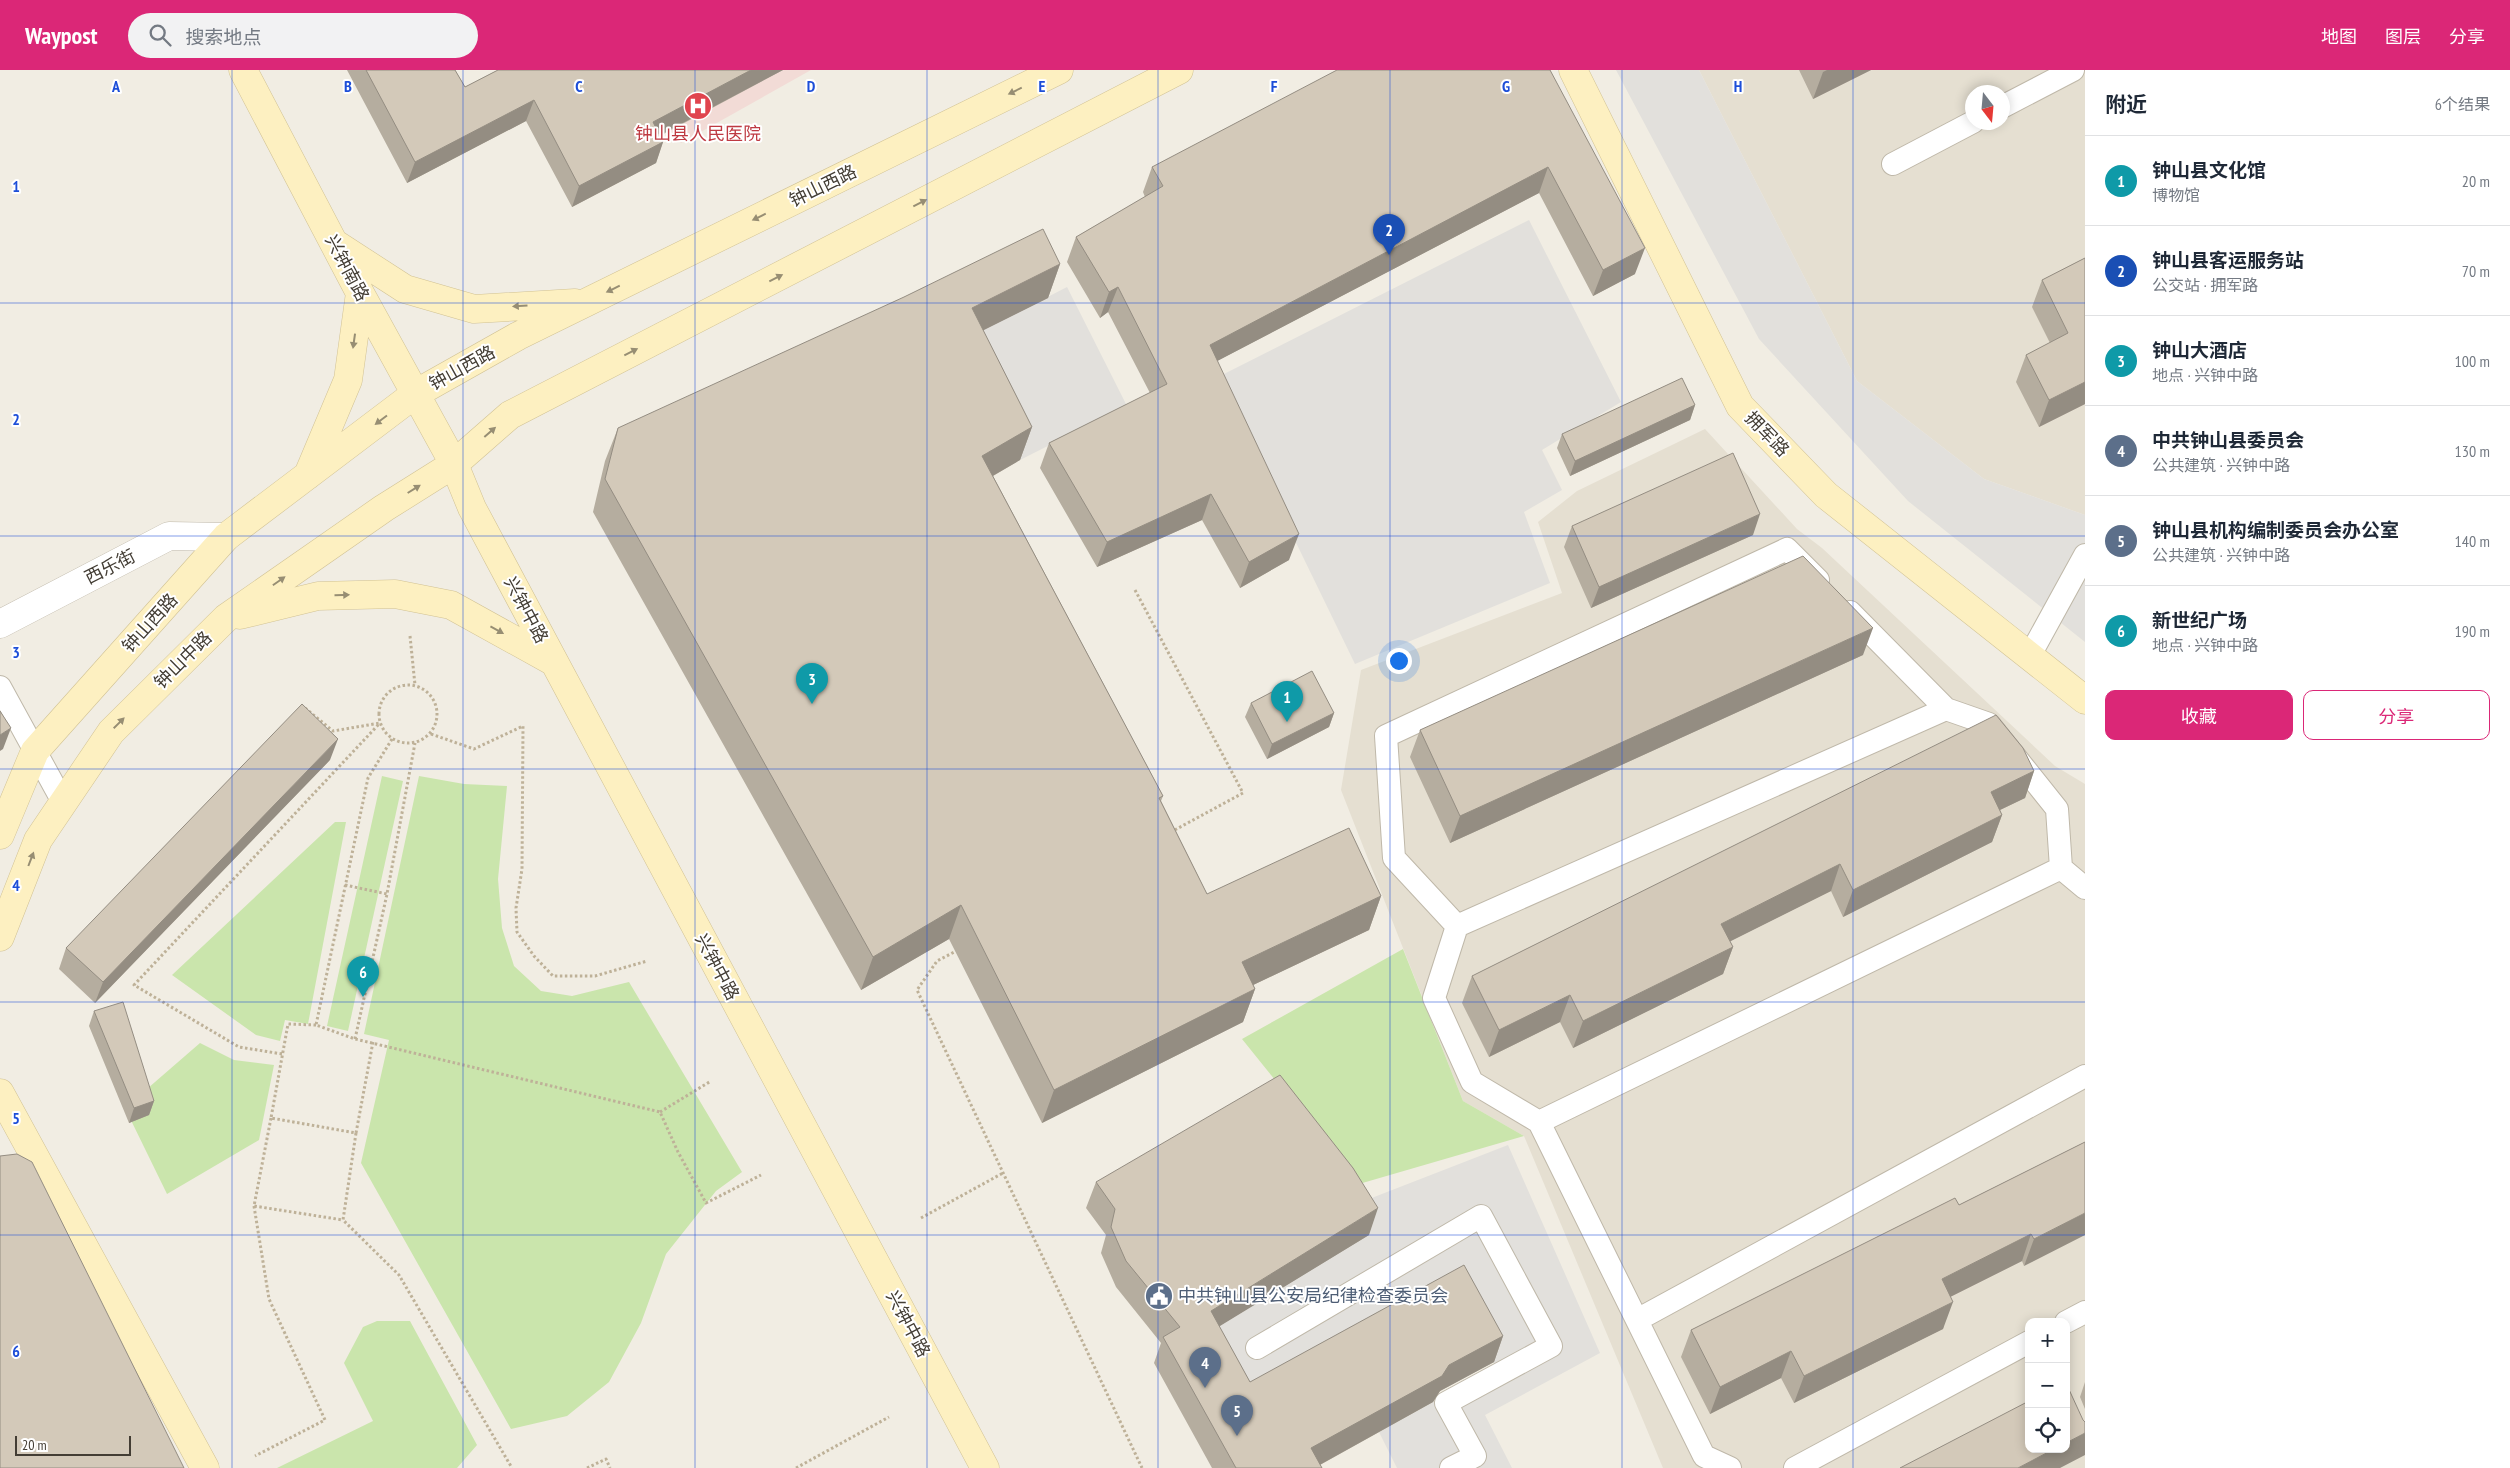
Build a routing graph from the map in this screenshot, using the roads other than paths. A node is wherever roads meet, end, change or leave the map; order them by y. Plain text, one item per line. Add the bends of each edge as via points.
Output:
1 (243, 70) edge
2 (1059, 70) edge
3 (1179, 70) edge
4 (1573, 70) edge
5 (2073, 70) edge
6 (2010, 103) edge
7 (1965, 126) edge
8 (1893, 164) dead end
9 (333, 242) junction
10 (360, 293) junction
11 (586, 302) junction
12 (415, 394) junction
13 (454, 464) junction
14 (308, 475) junction
15 (226, 537) junction
16 (2085, 555) edge
17 (226, 618) junction
18 (0, 624) edge
19 (2029, 657) junction
20 (554, 662) junction
21 (0, 687) edge
22 (2085, 700) edge
23 (1946, 709) junction
24 (35, 751) junction
25 (63, 802) junction
26 (0, 835) edge
27 (2061, 868) junction
28 (2085, 888) edge
29 (1457, 926) junction
30 (0, 937) edge
31 (2085, 1076) edge
32 (0, 1093) edge
33 (1539, 1122) junction
34 (2085, 1312) edge
35 (1637, 1320) junction
36 (2070, 1320) edge
37 (2025, 1344) edge
38 (1257, 1348) dead end
39 (205, 1468) edge
40 (985, 1468) edge
41 (1451, 1468) edge
42 (1730, 1468) edge
43 (1795, 1468) edge

1 - 9 main road, 兴钟南路
2 -> 11 main road, 钟山西路
13 -> 3 main road via 510,415
4 - 19 main road, 拥军路 via 1740,406 1826,496
5 - 6 lane
7 - 8 lane
9 - 10 main road, 兴钟南路
11 -> 9 main road via 474,310 405,289
10 - 12 main road, 兴钟南路
10 -> 14 main road via 348,380
11 - 12 main road, 钟山西路
12 - 13 main road, 兴钟南路
12 -> 14 main road, 钟山西路
17 -> 13 main road, 钟山中路 via 384,508
13 - 20 main road, 兴钟中路 via 472,508
14 - 15 main road, 钟山西路
15 - 18 street, 西乐街 via 169,536
15 - 24 main road, 钟山西路
16 - 19 lane
17 -> 20 main road via 318,596 395,594 451,605
25 -> 17 main road, 钟山中路 via 110,732
19 - 22 main road, 拥军路
20 - 40 main road, 兴钟中路
21 - 24 lane
23 - 27 lane via 1989,724 2057,809
23 - 29 lane
23 - 29 lane via 1787,549 1386,736 1394,858
24 - 25 lane
24 - 26 main road, 钟山西路
30 -> 25 main road, 钟山中路 via 38,840
27 - 28 lane
27 - 33 lane
29 - 33 lane via 1434,998 1472,1082
31 - 35 lane
32 - 39 main road
33 - 35 lane
34 - 36 lane
35 - 42 lane via 1704,1456
37 - 43 lane
38 - 41 lane via 1481,1216 1551,1346 1446,1403 1476,1456

